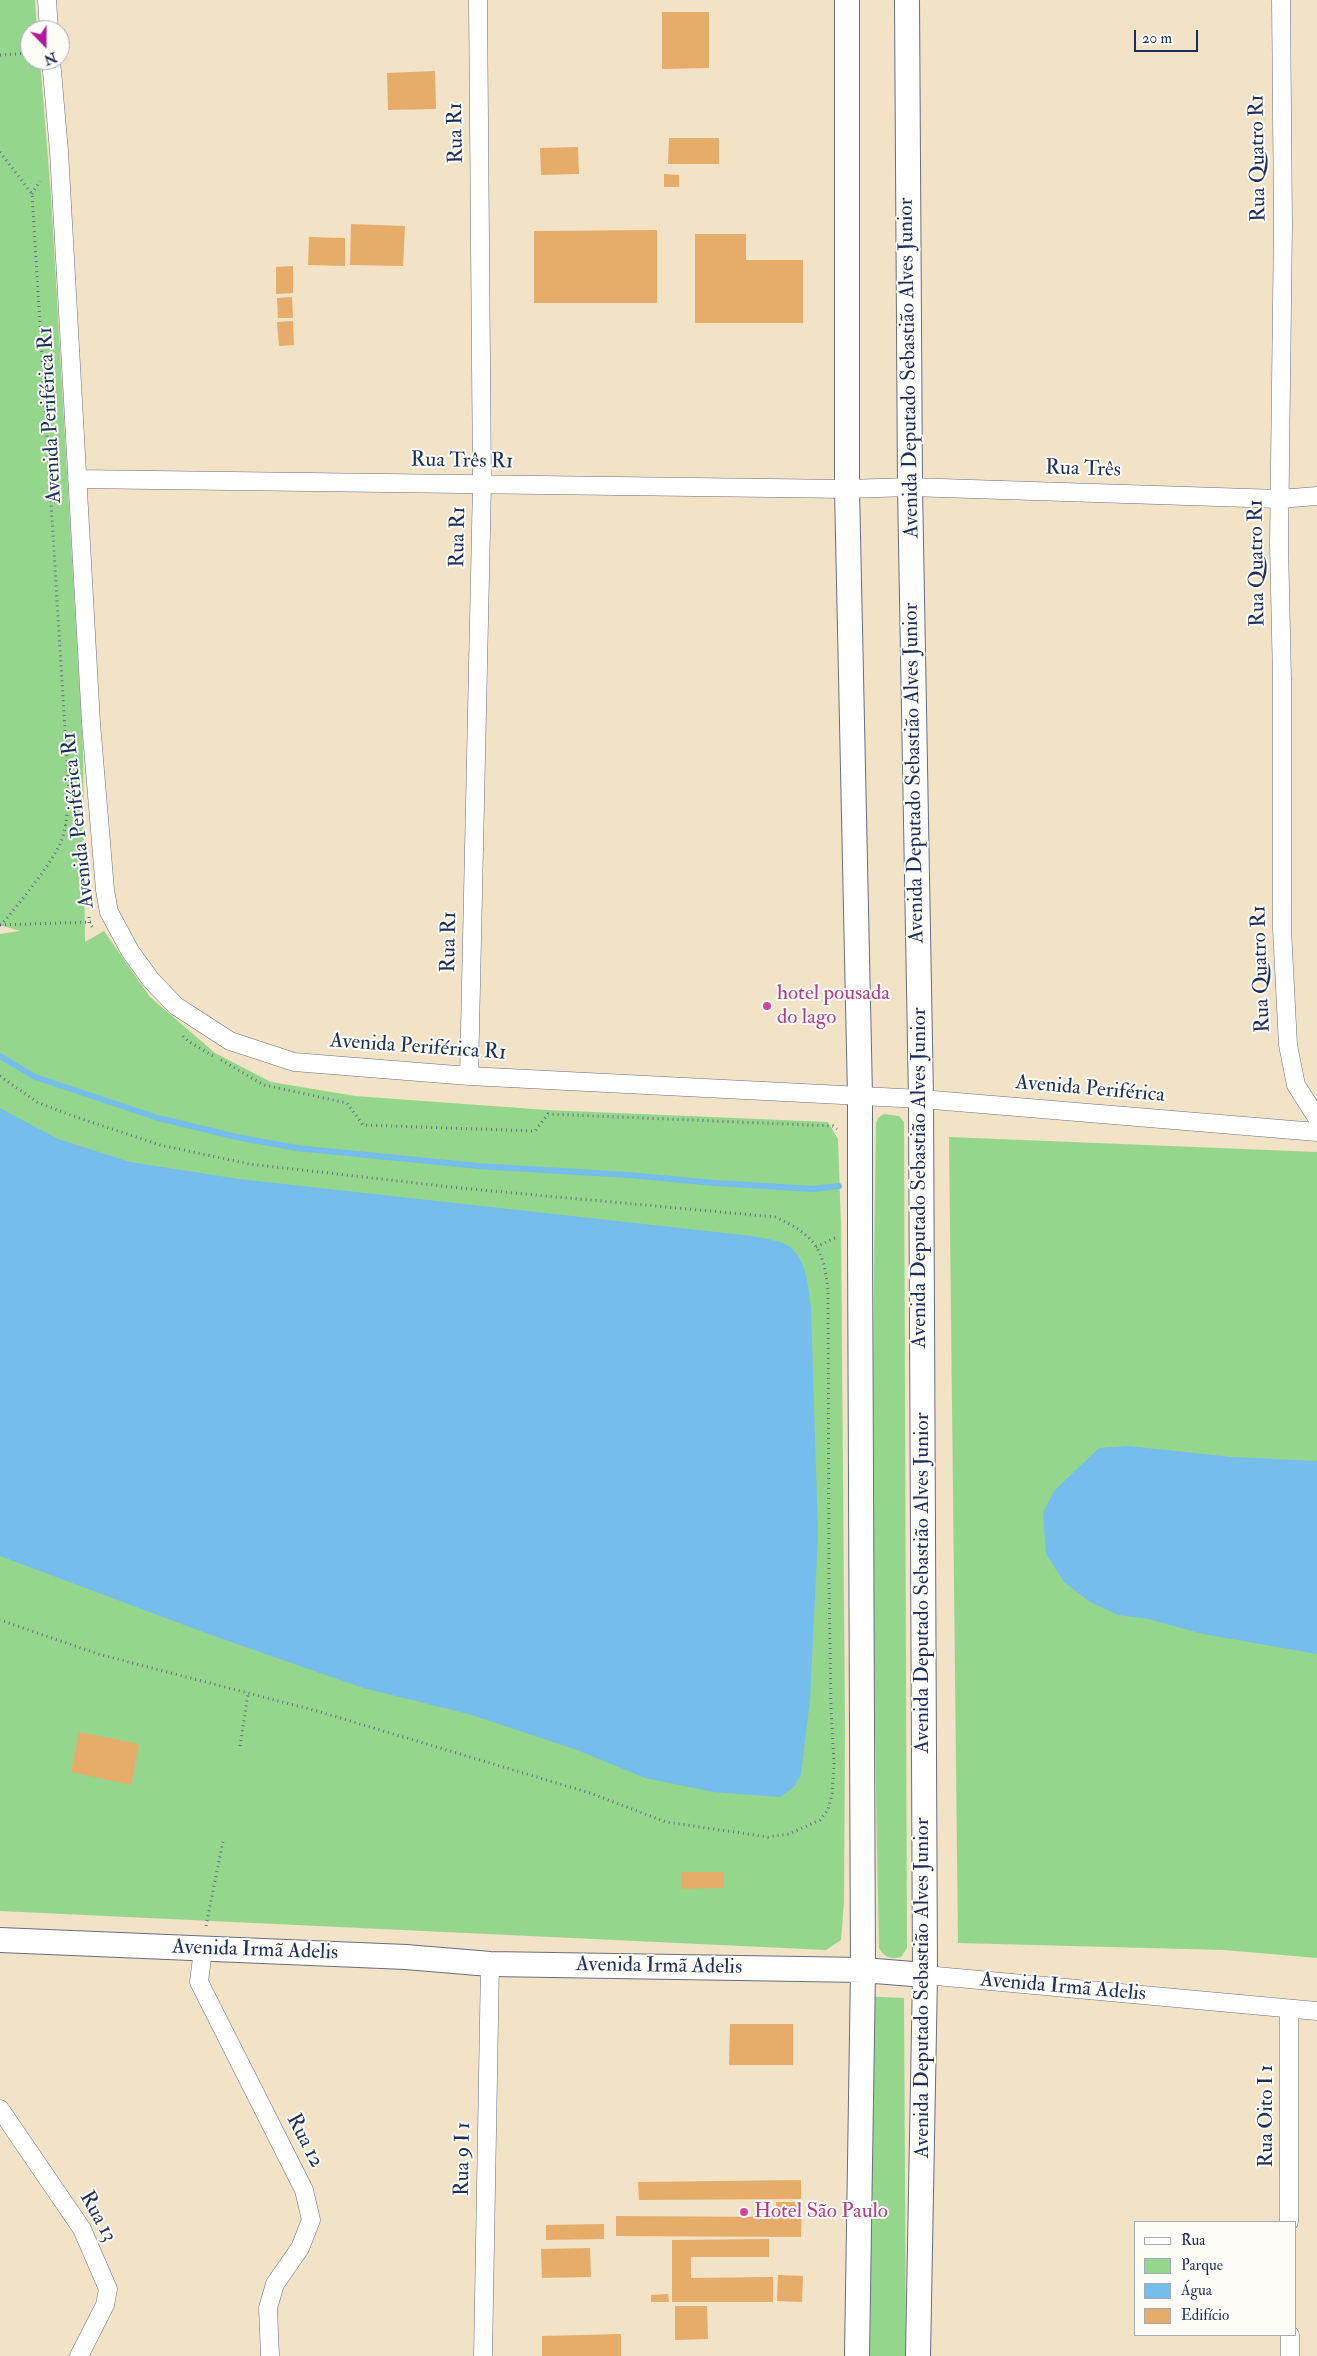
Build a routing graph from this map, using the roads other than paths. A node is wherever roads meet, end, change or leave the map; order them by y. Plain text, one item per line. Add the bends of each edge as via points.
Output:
1 (47, 0) edge
2 (478, 0) edge
3 (847, 0) edge
4 (907, 0) edge
5 (1281, 0) edge
6 (48, 20) edge
7 (52, 70) edge
8 (77, 479) junction
9 (482, 484) junction
10 (910, 486) junction
11 (847, 489) junction
12 (1317, 496) edge
13 (1279, 498) junction
14 (469, 1076) junction
15 (860, 1096) junction
16 (921, 1098) junction
17 (1317, 1118) edge
18 (1317, 1132) edge
19 (0, 1940) edge
20 (203, 1949) junction
21 (490, 1964) junction
22 (863, 1970) junction
23 (925, 1975) junction
24 (1289, 2010) junction
25 (1317, 2011) edge
26 (0, 2109) edge
27 (1290, 2221) edge
28 (1290, 2336) edge
29 (79, 2356) edge
30 (270, 2356) edge
31 (483, 2356) edge
32 (857, 2356) edge
33 (918, 2356) edge
34 (1290, 2356) edge

1 - 6 street
2 - 9 street, Rua R1
3 - 11 street
4 - 10 street, Avenida Deputado Sebastião Alves Junior
5 - 13 street, Rua Quatro R1 via 1283,223
7 - 8 street, Avenida Periférica R1 via 60,161
8 - 9 street, Rua Três R1
8 - 14 street, Avenida Periférica R1 via 91,723 105,890 109,912 130,951 176,1006 230,1041 294,1062
9 - 11 street, Rua Três R1
9 - 14 street, Rua R1
10 - 11 street, Rua Três
10 - 13 street, Rua Três
10 - 16 street, Avenida Deputado Sebastião Alves Junior
11 - 15 street
12 - 13 street, Rua Três
13 - 17 street, Rua Quatro R1 via 1282,929 1288,1045 1296,1086
14 - 15 street, Avenida Periférica R1
15 - 16 street, Avenida Periférica
15 - 22 street
16 - 18 street, Avenida Periférica
16 - 23 street, Avenida Deputado Sebastião Alves Junior
19 - 20 street, Avenida Irmã Adelis
20 - 21 street, Avenida Irmã Adelis via 397,1956
20 - 30 street, Rua 12 via 199,1982 304,2190 311,2220 300,2248 275,2284 268,2308
21 - 22 street, Avenida Irmã Adelis
21 - 31 street, Rua 9 I 1
22 - 23 street, Avenida Irmã Adelis
22 - 32 street
23 - 24 street, Avenida Irmã Adelis
23 - 33 street, Avenida Deputado Sebastião Alves Junior
24 - 25 street, Avenida Irmã Adelis
24 - 27 street, Rua Oito I 1
26 - 29 street, Rua 13 via 82,2229 108,2289 105,2304
28 - 34 street

